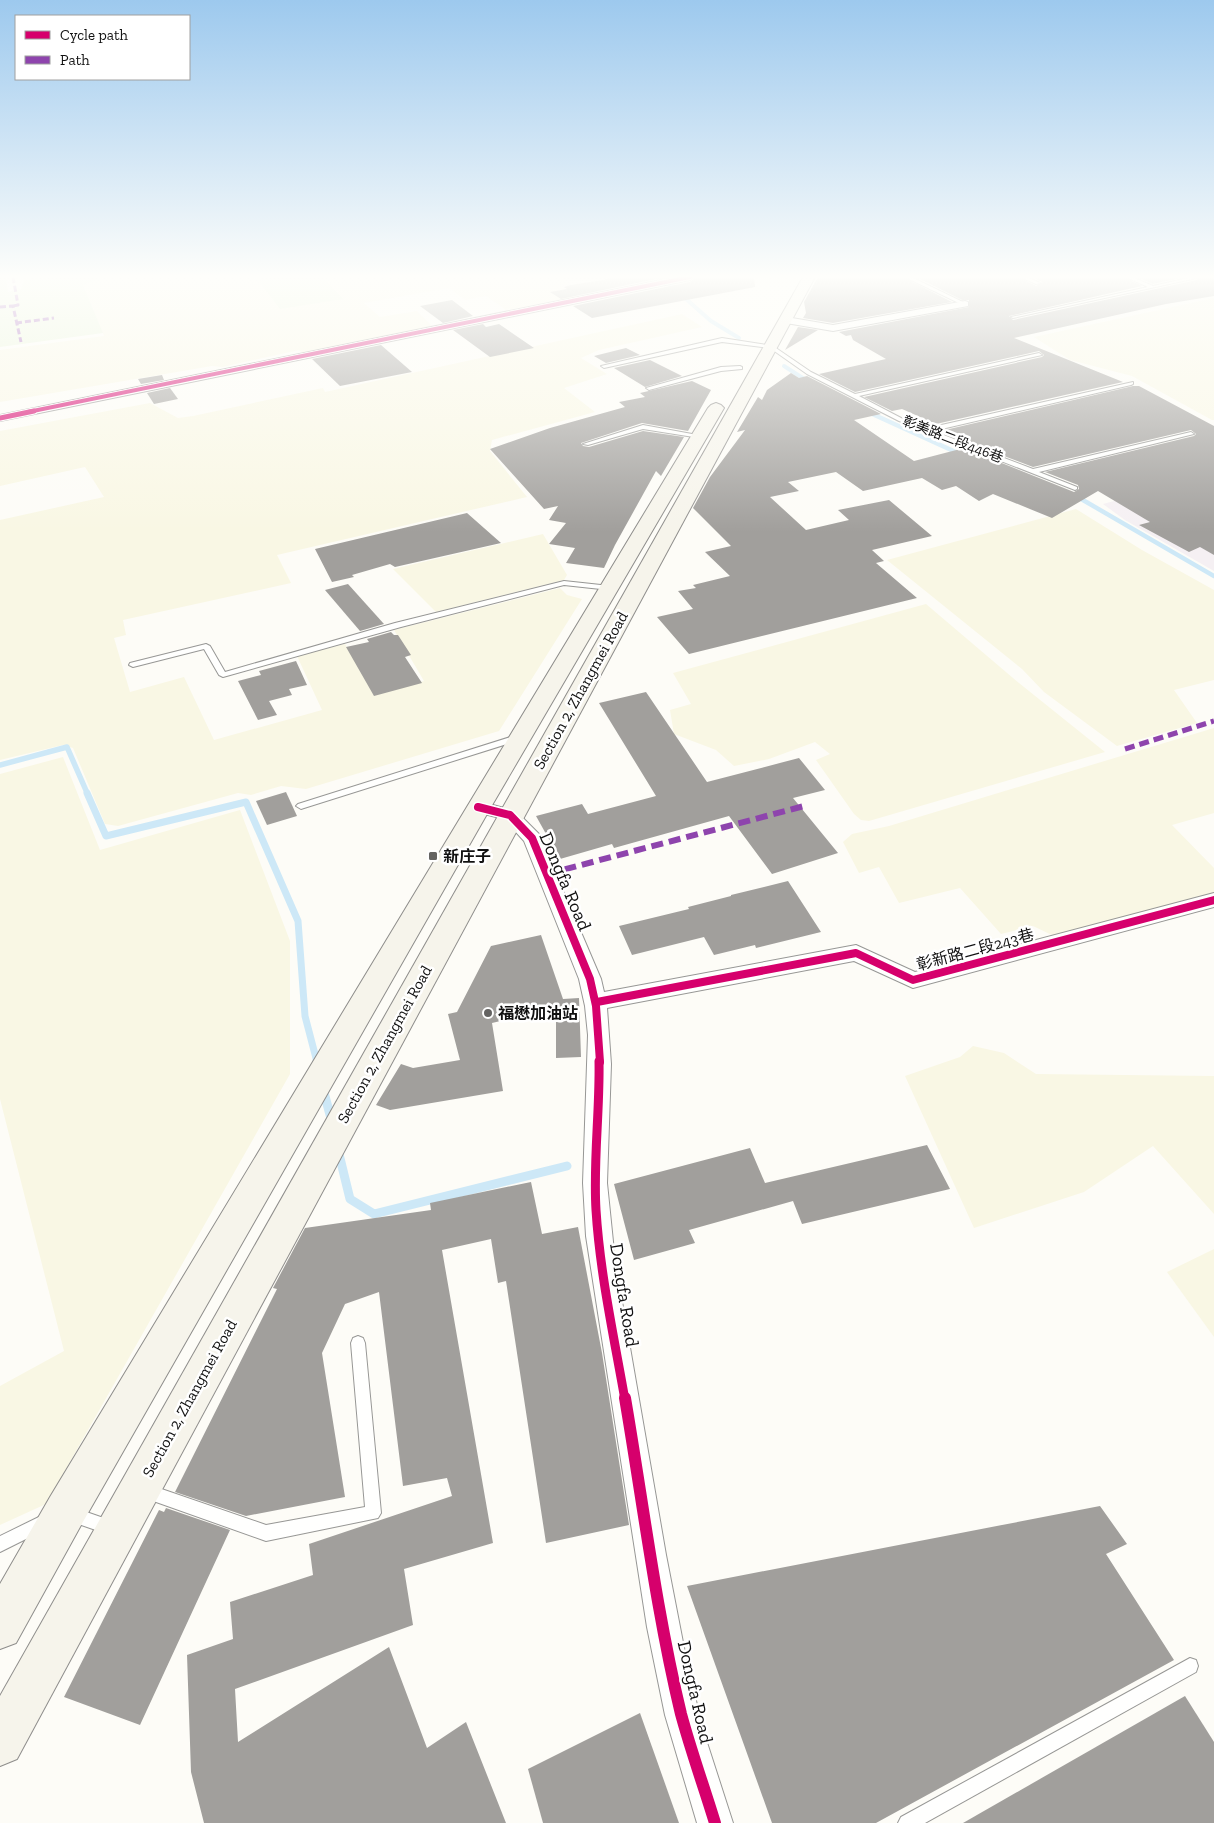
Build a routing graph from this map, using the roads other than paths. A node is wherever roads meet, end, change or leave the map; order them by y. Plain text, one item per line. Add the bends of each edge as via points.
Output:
1 (267, 362) edge
2 (622, 362) edge
3 (731, 362) edge
4 (747, 362) edge
5 (748, 362) edge
6 (786, 362) edge
7 (1007, 362) edge
8 (604, 366) dead end
9 (1131, 383) dead end
10 (649, 388) dead end
11 (854, 396) junction
12 (0, 418) edge
13 (927, 430) junction
14 (1191, 434) dead end
15 (700, 436) junction
16 (586, 444) dead end
17 (1034, 471) junction
18 (1075, 488) dead end
19 (665, 516) junction
20 (610, 588) junction
21 (132, 664) dead end
22 (521, 736) junction
23 (301, 806) dead end
24 (478, 808) junction
25 (510, 815) junction
26 (1214, 900) edge
27 (597, 1002) junction
28 (358, 1343) dead end
29 (138, 1489) junction
30 (65, 1512) junction
31 (116, 1528) junction
32 (0, 1544) edge
33 (0, 1627) edge
34 (1190, 1666) dead end
35 (0, 1742) edge
36 (715, 1823) edge
37 (907, 1823) edge

1 - 12 street
2 - 8 lane
3 - 10 lane via 721,368
4 - 15 main road, Section 2, Zhangmei Road
5 - 19 main road, Section 2, Zhangmei Road
6 - 11 lane, 彰美路二段446巷
7 - 11 lane
9 - 13 lane
11 - 13 lane, 彰美路二段446巷
13 - 17 lane, 彰美路二段446巷
14 - 17 lane
15 - 16 lane via 643,427
15 - 19 main road, Section 2, Zhangmei Road
17 - 18 lane, 彰美路二段446巷
19 - 20 main road, Section 2, Zhangmei Road
19 - 25 main road, Section 2, Zhangmei Road
20 - 21 lane via 564,583 398,624 223,675 206,646
20 - 22 main road, Section 2, Zhangmei Road
22 - 23 lane
22 - 24 main road, Section 2, Zhangmei Road
24 - 25 street
24 - 30 main road, Section 2, Zhangmei Road
25 - 27 street, Dongfa Road via 532,838
25 - 29 main road, Section 2, Zhangmei Road
26 - 27 street, 彰新路二段243巷 via 913,980 856,953
27 - 36 street, Dongfa Road via 595,1172 601,1255 678,1701
28 - 29 lane via 373,1513 266,1533
29 - 31 main road, Section 2, Zhangmei Road
30 - 31 lane
30 - 32 lane
30 - 33 main road, Section 2, Zhangmei Road
31 - 35 main road, Section 2, Zhangmei Road
34 - 37 lane

